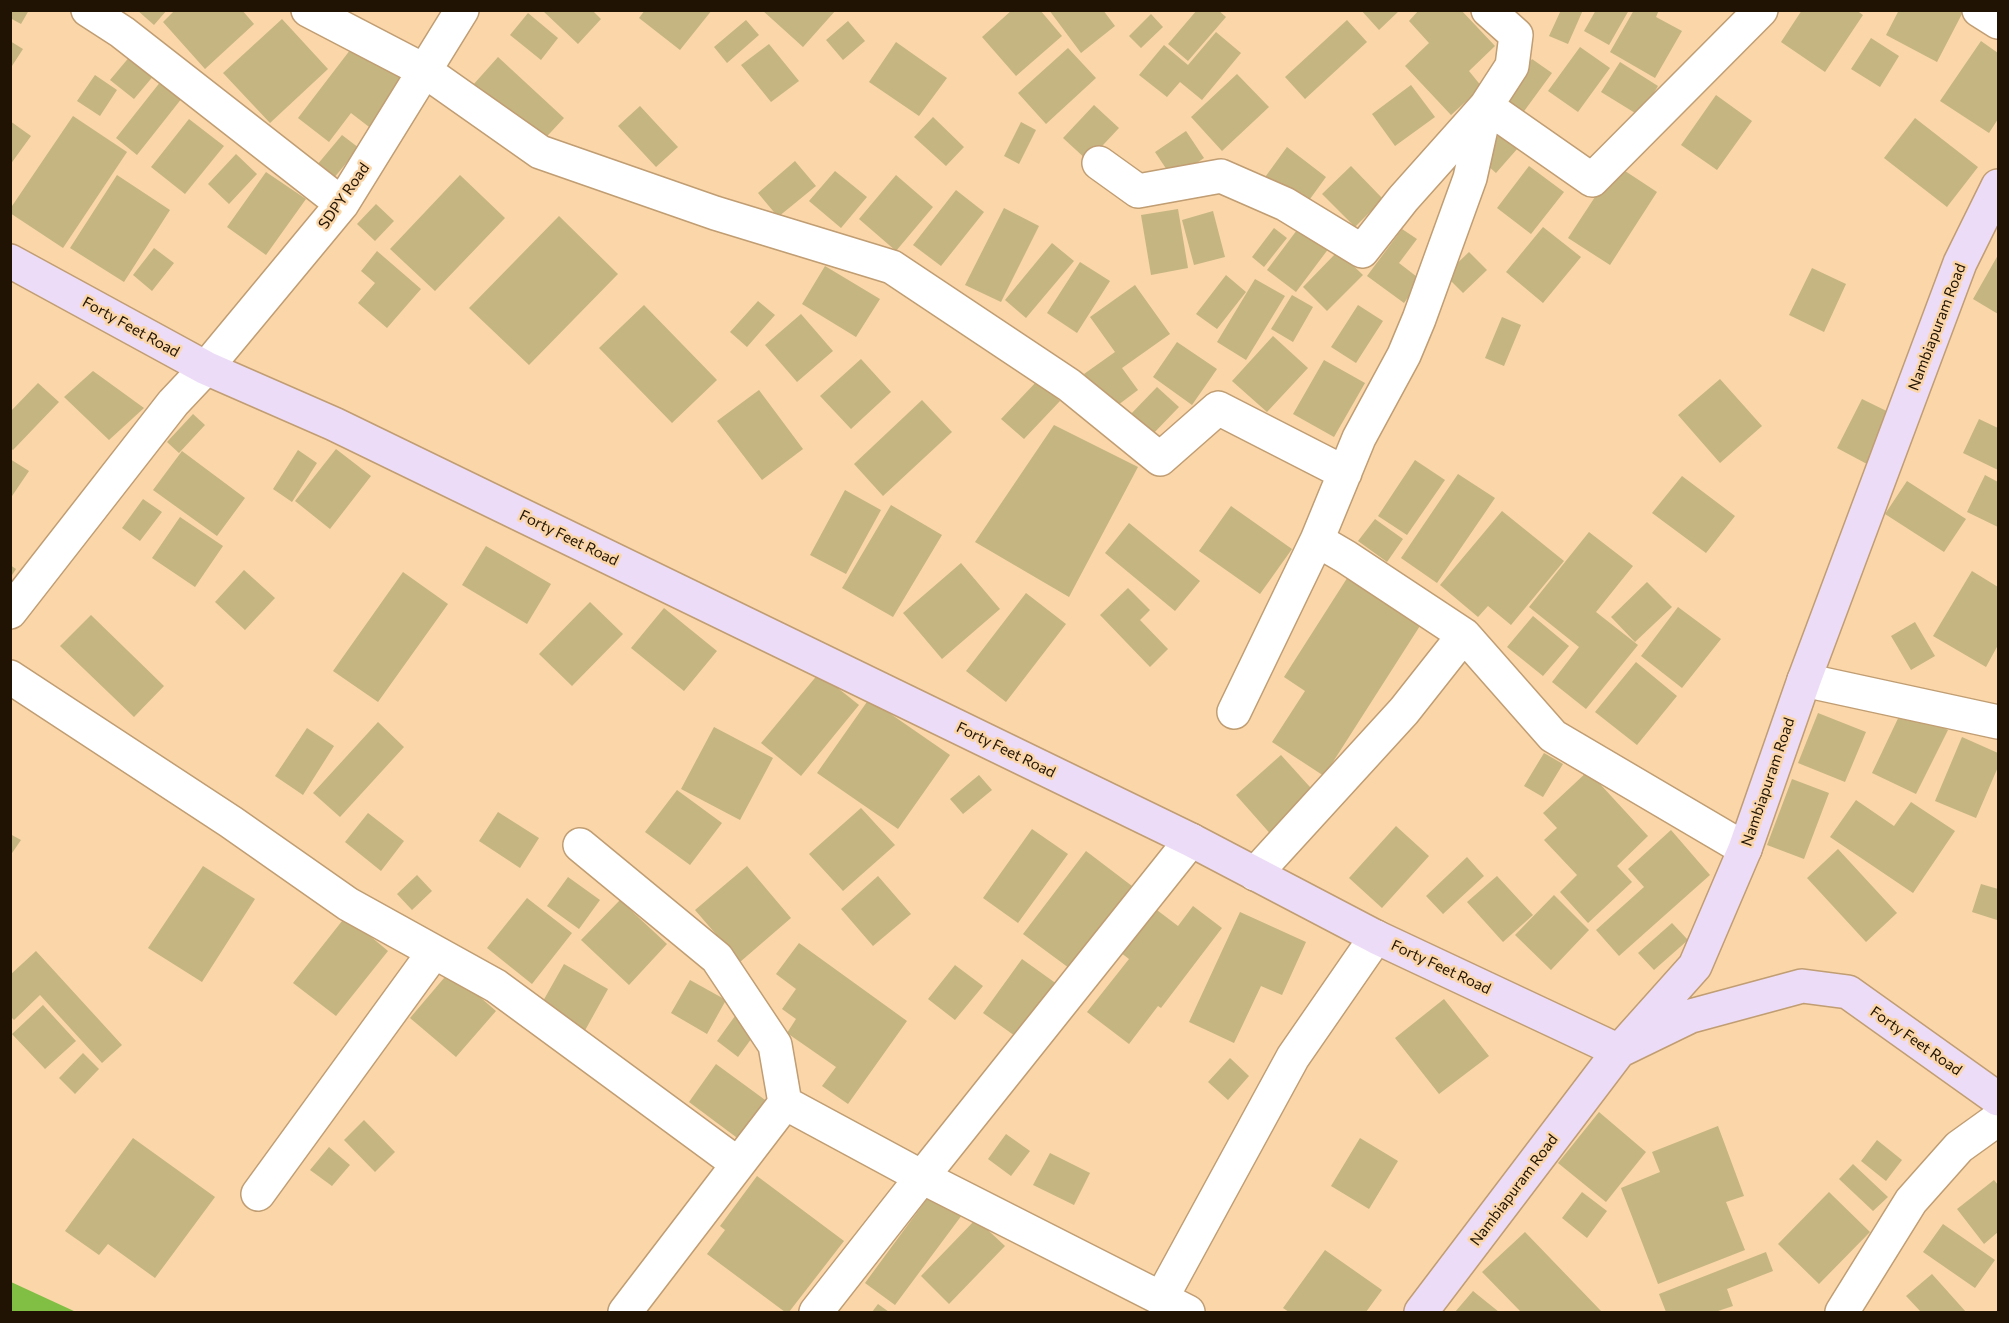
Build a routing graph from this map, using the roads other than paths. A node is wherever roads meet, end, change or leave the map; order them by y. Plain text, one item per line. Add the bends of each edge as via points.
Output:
1 (88, 10) edge
2 (308, 10) edge
3 (462, 10) edge
4 (1488, 10) edge
5 (1761, 10) edge
6 (1979, 10) edge
7 (1998, 22) edge
8 (1520, 23) edge
9 (425, 70) junction
10 (1486, 106) junction
11 (1099, 163) dead end
12 (1998, 186) edge
13 (342, 204) junction
14 (10, 261) edge
15 (206, 368) junction
16 (1345, 473) junction
17 (1317, 540) junction
18 (10, 612) edge
19 (1464, 635) junction
20 (10, 677) edge
21 (1804, 680) junction
22 (1234, 712) dead end
23 (1998, 722) edge
24 (1191, 840) junction
25 (580, 845) dead end
26 (1745, 849) junction
27 (1255, 874) junction
28 (1376, 937) junction
29 (434, 952) junction
30 (1619, 1051) junction
31 (1998, 1100) edge
32 (785, 1103) junction
33 (1998, 1119) edge
34 (738, 1164) junction
35 (922, 1177) junction
36 (258, 1194) dead end
37 (1174, 1306) edge
38 (625, 1312) edge
39 (816, 1312) edge
40 (1421, 1312) edge
41 (1842, 1312) edge

1 - 13 street via 122,32
2 - 9 street
3 - 9 street, SDPY Road
4 - 8 street
5 - 10 street via 1592,180
6 - 7 street
8 - 10 street via 1512,66
9 - 13 street, SDPY Road
9 - 16 street via 540,152 715,213 892,267 1070,385 1160,459 1218,408
10 - 11 street via 1362,251 1285,204 1221,176 1138,191
10 - 16 street via 1470,178 1419,319
12 - 21 main road, Nambiapuram Road via 1960,263
13 - 15 street, SDPY Road
14 - 15 main road, Forty Feet Road
15 - 18 street, SDPY Road via 173,403
15 - 24 main road, Forty Feet Road via 345,429
16 - 17 street
17 - 19 street
17 - 22 street
19 - 26 street via 1553,736
19 - 27 street via 1404,711
20 - 29 street via 348,904
21 - 23 street
21 - 26 main road, Nambiapuram Road
24 - 27 main road, Forty Feet Road
24 - 35 street
25 - 32 street via 717,958 775,1045
26 - 30 main road, Nambiapuram Road via 1695,966
27 - 28 main road, Forty Feet Road
28 - 30 main road, Forty Feet Road
28 - 37 street via 1293,1056
29 - 34 street via 496,986
29 - 36 street
30 - 31 main road, Forty Feet Road via 1691,1016 1802,986 1848,992
30 - 40 main road, Nambiapuram Road
32 - 34 street
32 - 35 street
33 - 41 street via 1959,1147 1911,1201
34 - 38 street
35 - 37 street
35 - 39 street

